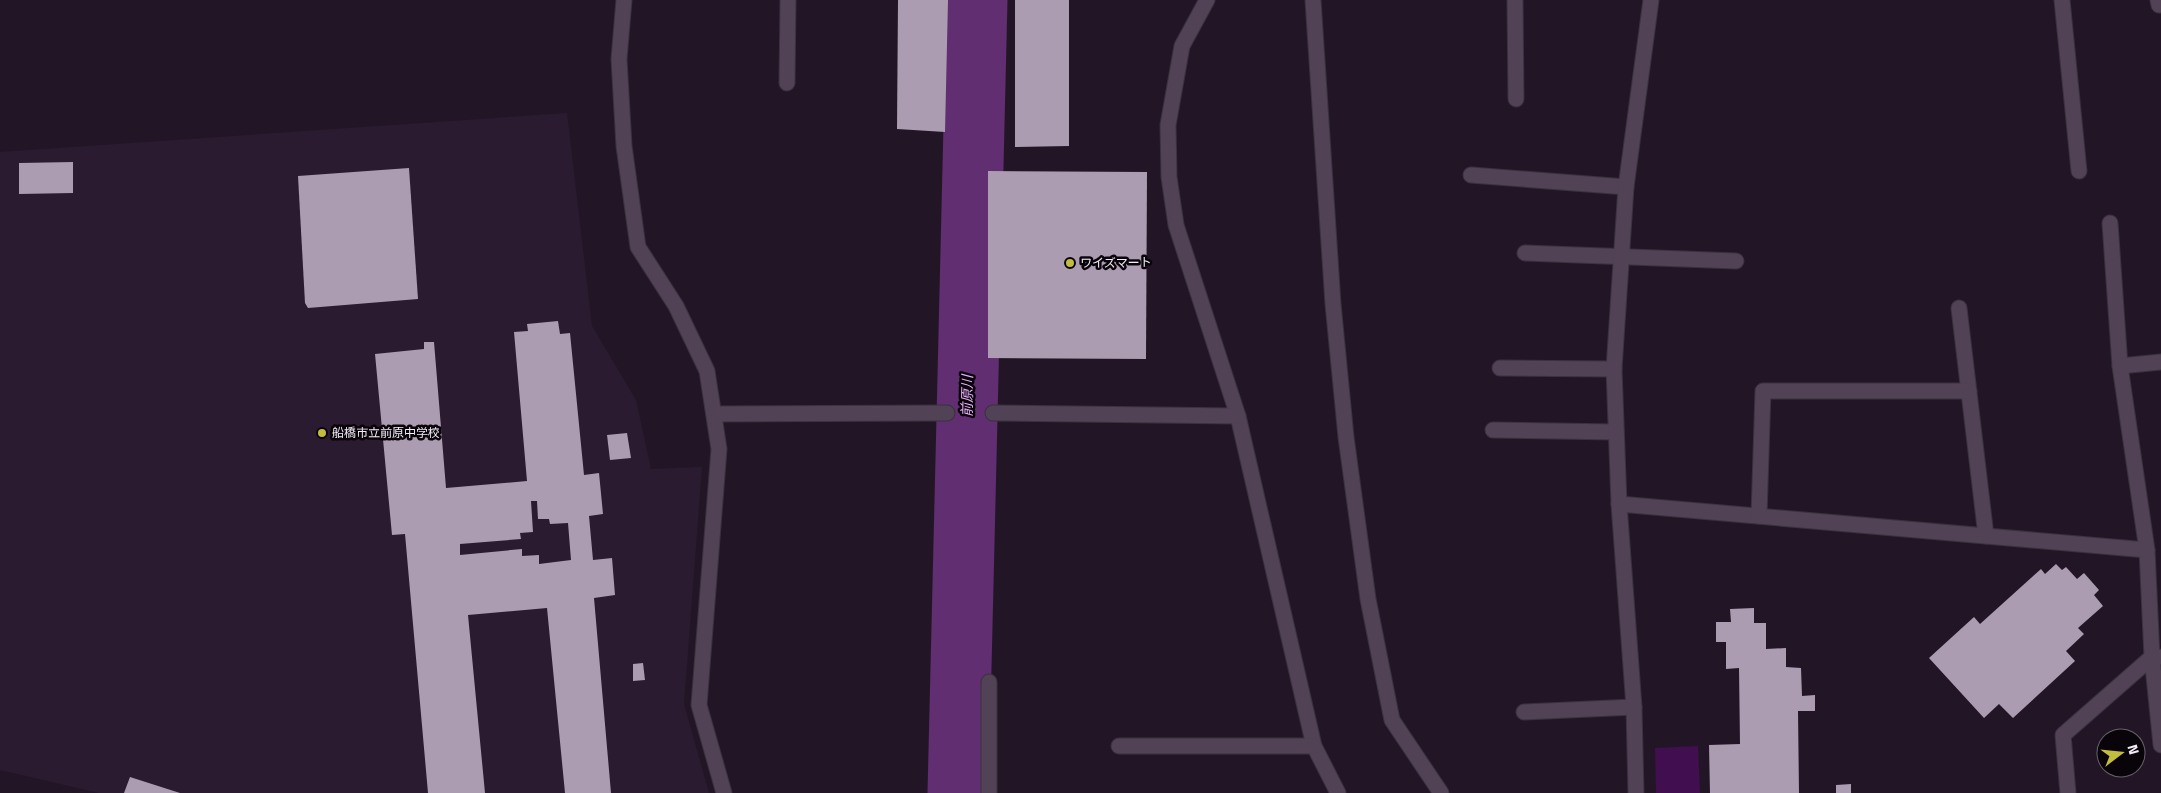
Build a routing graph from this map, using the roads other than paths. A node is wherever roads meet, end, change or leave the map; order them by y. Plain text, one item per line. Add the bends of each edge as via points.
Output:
1 (624, 0) edge
2 (788, 0) edge
3 (1207, 0) edge
4 (1313, 0) edge
5 (1515, 0) edge
6 (1651, 0) edge
7 (2062, 0) edge
8 (2158, 0) edge
9 (2161, 5) edge
10 (787, 83) dead end
11 (1516, 99) dead end
12 (2079, 171) dead end
13 (1471, 175) dead end
14 (1626, 187) junction
15 (2110, 223) dead end
16 (1525, 253) dead end
17 (1621, 257) junction
18 (1736, 261) dead end
19 (1959, 308) dead end
20 (2161, 362) edge
21 (2120, 366) junction
22 (1500, 368) dead end
23 (1614, 369) junction
24 (1969, 390) junction
25 (947, 413) dead end
26 (993, 413) dead end
27 (714, 414) junction
28 (1238, 416) junction
29 (1493, 430) dead end
30 (1616, 432) junction
31 (1619, 504) junction
32 (1759, 516) junction
33 (1986, 536) junction
34 (2146, 550) junction
35 (2157, 657) edge
36 (989, 682) dead end
37 (1634, 707) junction
38 (1524, 712) dead end
39 (2161, 745) edge
40 (1119, 746) dead end
41 (1314, 746) junction
42 (724, 793) edge
43 (989, 793) edge
44 (1338, 793) edge
45 (1441, 793) edge
46 (1636, 793) edge
47 (2068, 793) edge

1 - 27 street via 619,59 624,146 638,247 676,306 707,371
2 - 10 street
3 - 28 street via 1182,46 1168,125 1169,177 1176,225
4 - 45 street via 1334,313 1346,437 1368,599 1392,720
5 - 11 street
6 - 14 street
7 - 12 street
8 - 9 street
13 - 14 street
14 - 17 street
15 - 21 street
16 - 17 street
17 - 18 street
17 - 23 street
19 - 24 street
20 - 21 street
21 - 34 street
22 - 23 street
23 - 30 street
24 - 32 street via 1763,391
24 - 33 street
25 - 27 street
26 - 28 street
27 - 42 street via 719,449 699,706
28 - 41 street
29 - 30 street
30 - 31 street
31 - 32 street
31 - 37 street
32 - 33 street
33 - 34 street
34 - 35 street
35 - 39 street
35 - 47 street via 2063,735
36 - 43 street
37 - 38 street
37 - 46 street
40 - 41 street
41 - 44 street

